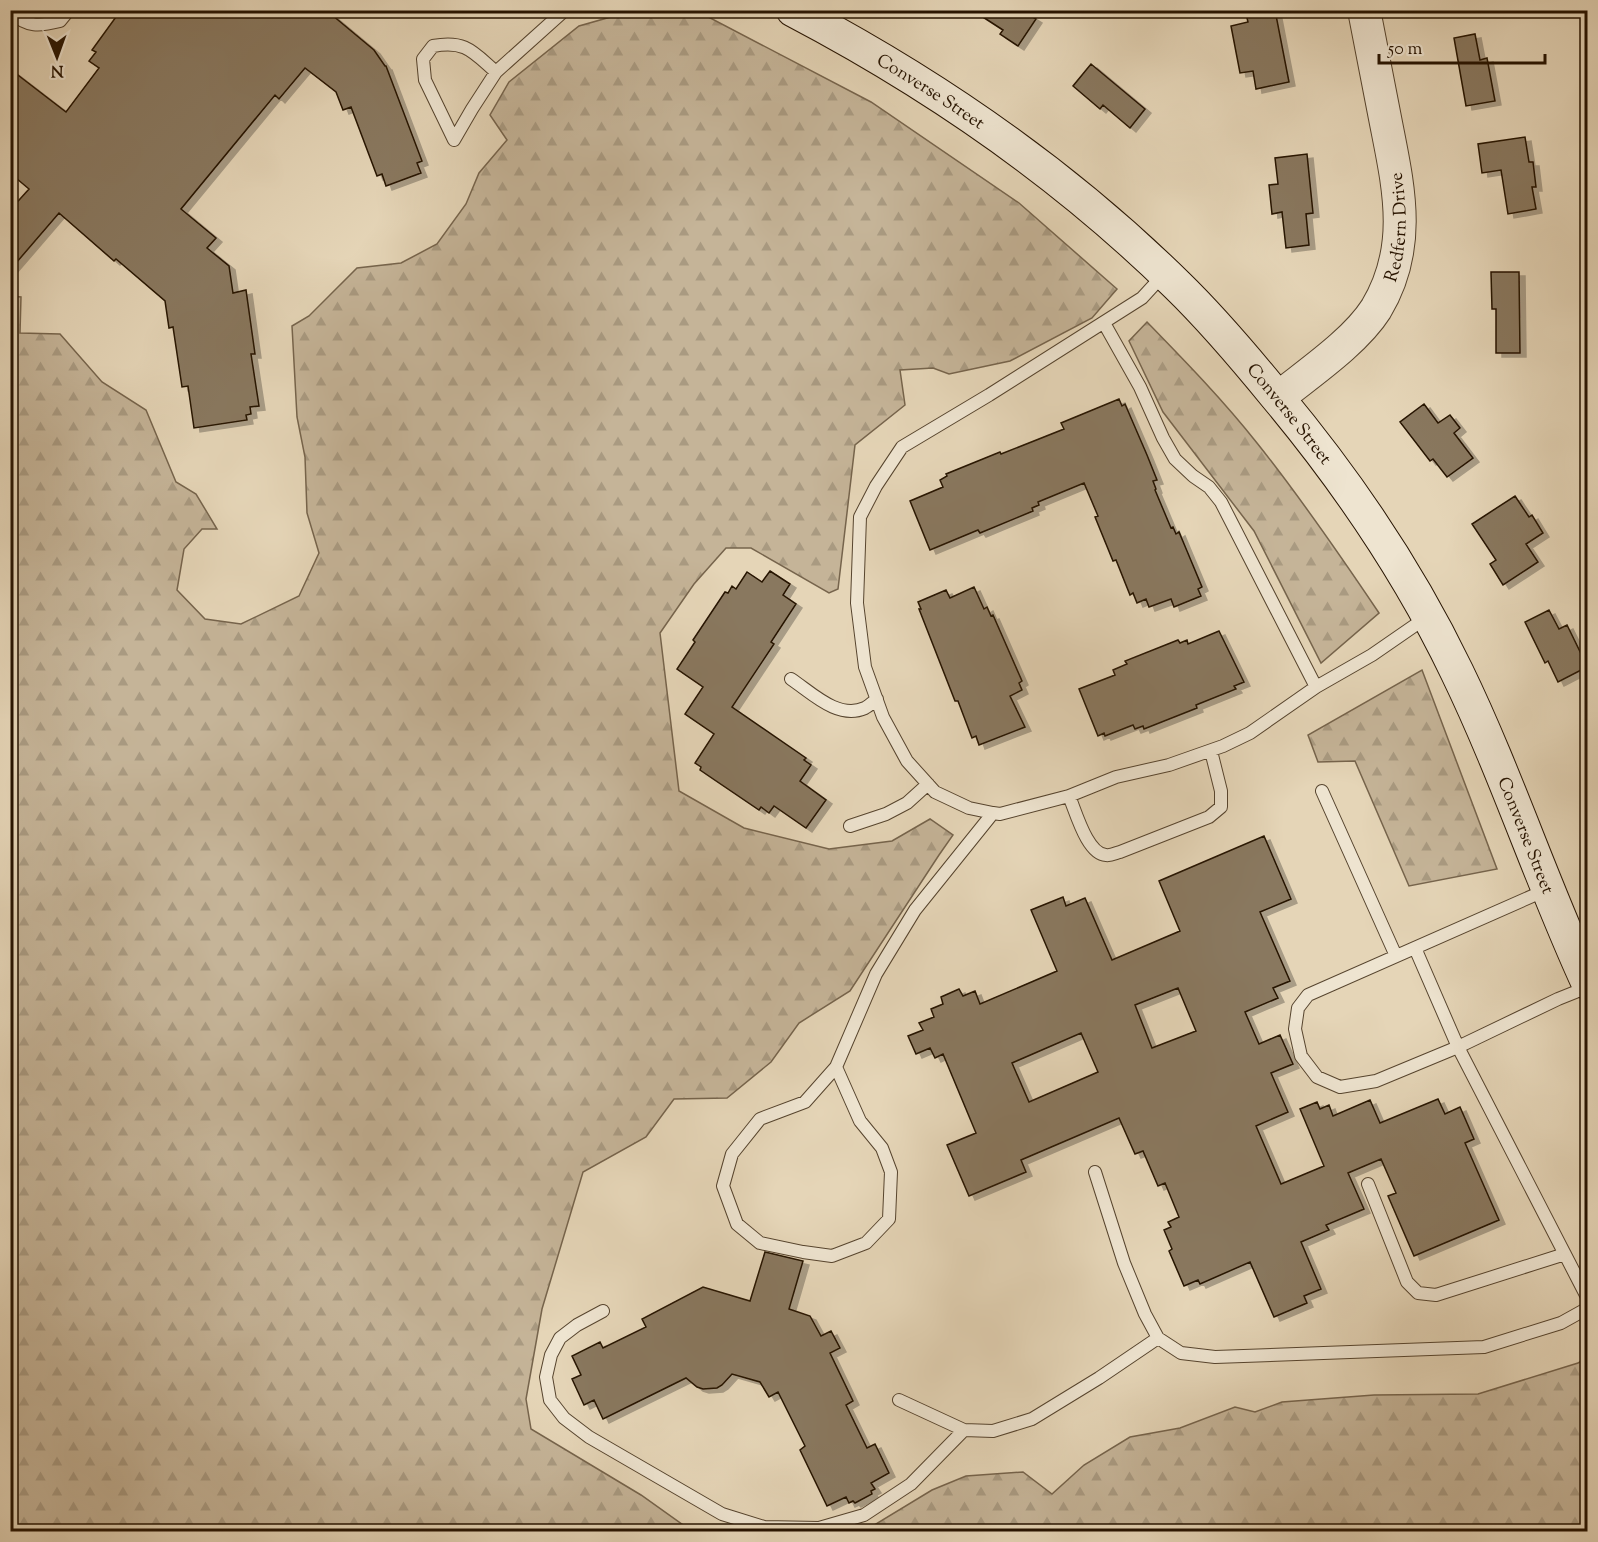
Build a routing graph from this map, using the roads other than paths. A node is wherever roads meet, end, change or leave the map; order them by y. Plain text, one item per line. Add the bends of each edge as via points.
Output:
1 (69, 10) edge
2 (565, 10) edge
3 (793, 10) edge
4 (1364, 10) edge
5 (10, 11) edge
6 (496, 72) junction
7 (1165, 273) junction
8 (1104, 323) junction
9 (1278, 398) junction
10 (1428, 616) junction
11 (791, 679) dead end
12 (1316, 687) junction
13 (877, 699) junction
14 (1211, 751) junction
15 (928, 784) junction
16 (1322, 791) dead end
17 (1070, 796) junction
18 (993, 813) junction
19 (850, 826) dead end
20 (1547, 889) junction
21 (1415, 948) junction
22 (1396, 956) junction
23 (1587, 985) edge
24 (1458, 1047) junction
25 (836, 1067) junction
26 (1095, 1172) dead end
27 (1368, 1184) dead end
28 (1565, 1254) junction
29 (1587, 1299) edge
30 (1587, 1308) edge
31 (603, 1311) dead end
32 (1158, 1338) junction
33 (899, 1400) dead end
34 (964, 1430) junction

1 - 5 lane via 60,21 36,25
2 - 6 lane
3 - 7 main road, Converse Street via 920,82 1004,139 1087,203
4 - 9 street, Redfern Drive via 1397,177 1401,218 1398,253 1375,310 1355,334
6 - 6 lane via 469,49 450,43 433,46 423,59 425,80 454,140
7 - 8 lane via 1142,298
7 - 9 main road, Converse Street via 1219,328
8 - 12 lane via 1175,459 1221,501
8 - 13 lane via 902,447 876,486 860,517 857,603 865,667
9 - 10 main road, Converse Street via 1365,512
10 - 12 lane
10 - 20 main road, Converse Street via 1503,772
11 - 13 lane via 833,708 853,711
12 - 14 lane via 1250,733
13 - 15 lane via 907,761
14 - 17 lane via 1116,777
14 - 17 lane via 1221,807 1209,817 1136,847 1107,856 1095,852
15 - 18 lane via 935,792 969,808
15 - 19 lane via 886,814
16 - 22 lane
17 - 18 lane
18 - 25 lane via 915,910 876,974
20 - 21 lane
20 - 23 main road, Converse Street
21 - 22 lane
21 - 24 lane
22 - 24 lane via 1308,995 1298,1008 1295,1029 1301,1056 1317,1077 1340,1087 1376,1081
23 - 24 lane
24 - 28 lane
25 - 25 lane via 806,1102 760,1119 732,1154 723,1186 737,1224 760,1243 832,1256 866,1243 889,1219 891,1172 882,1148 860,1120
26 - 32 lane via 1124,1263
27 - 28 lane via 1407,1282 1418,1293 1436,1295
28 - 29 lane
30 - 32 lane via 1561,1323 1484,1347 1215,1357 1181,1353
31 - 34 lane via 560,1338 546,1377 550,1400 564,1418 589,1437 722,1514 764,1527 819,1528 864,1515 911,1484
32 - 34 lane via 1032,1419 993,1431
33 - 34 lane

